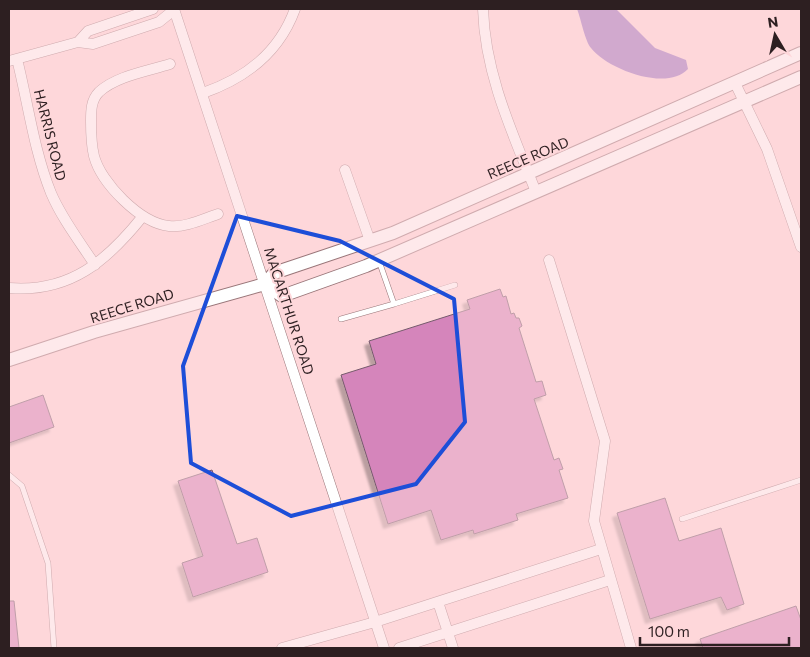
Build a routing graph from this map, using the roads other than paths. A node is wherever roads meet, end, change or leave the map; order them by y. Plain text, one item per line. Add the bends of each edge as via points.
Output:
1 (153, 9) edge
2 (163, 9) edge
3 (175, 9) edge
4 (295, 9) edge
5 (483, 9) edge
6 (78, 42) junction
7 (801, 53) edge
8 (13, 60) edge
9 (170, 64) dead end
10 (801, 76) edge
11 (735, 83) junction
12 (203, 93) junction
13 (744, 102) junction
14 (345, 170) dead end
15 (528, 173) junction
16 (536, 192) junction
17 (218, 214) dead end
18 (143, 216) junction
19 (370, 241) junction
20 (801, 248) edge
21 (379, 260) junction
22 (549, 260) dead end
23 (95, 265) junction
24 (265, 284) junction
25 (455, 285) dead end
26 (9, 288) edge
27 (394, 304) junction
28 (341, 319) dead end
29 (9, 360) edge
30 (9, 475) edge
31 (801, 480) edge
32 (682, 519) dead end
33 (600, 549) junction
34 (610, 580) junction
35 (438, 602) junction
36 (375, 622) junction
37 (448, 632) junction
38 (54, 648) edge
39 (282, 648) edge
40 (384, 648) edge
41 (399, 648) edge
42 (453, 648) edge
43 (631, 648) edge

1 - 6 street via 88,31
2 - 3 street
3 - 6 street via 159,22 101,42
3 - 12 street, MACARTHUR ROAD
4 - 12 street via 283,36 255,67 238,79
5 - 15 street via 494,83
6 - 8 street
7 - 11 street, REECE ROAD
8 - 23 street, HARRIS ROAD via 44,175 63,216
9 - 18 street via 105,87 97,94 91,111 91,143 97,166 110,186
10 - 13 street
11 - 13 street
11 - 15 street, REECE ROAD
12 - 24 street, MACARTHUR ROAD
13 - 16 street
13 - 20 street via 767,149
14 - 19 street
15 - 16 street
15 - 19 street, REECE ROAD
16 - 21 street
17 - 18 street via 180,226 169,226
18 - 23 street via 121,244
19 - 24 street, REECE ROAD via 274,273
21 - 24 street via 282,296
21 - 27 lane
22 - 33 street via 605,441 594,521
23 - 26 street via 57,284
24 - 29 street, REECE ROAD
24 - 36 street, MACARTHUR ROAD
25 - 27 lane
27 - 28 lane
30 - 38 lane via 22,486 48,563
31 - 32 lane
33 - 34 street
33 - 35 street
34 - 37 street
34 - 43 street
35 - 36 street
35 - 37 street
36 - 39 street
36 - 40 street
37 - 41 street
37 - 42 street

